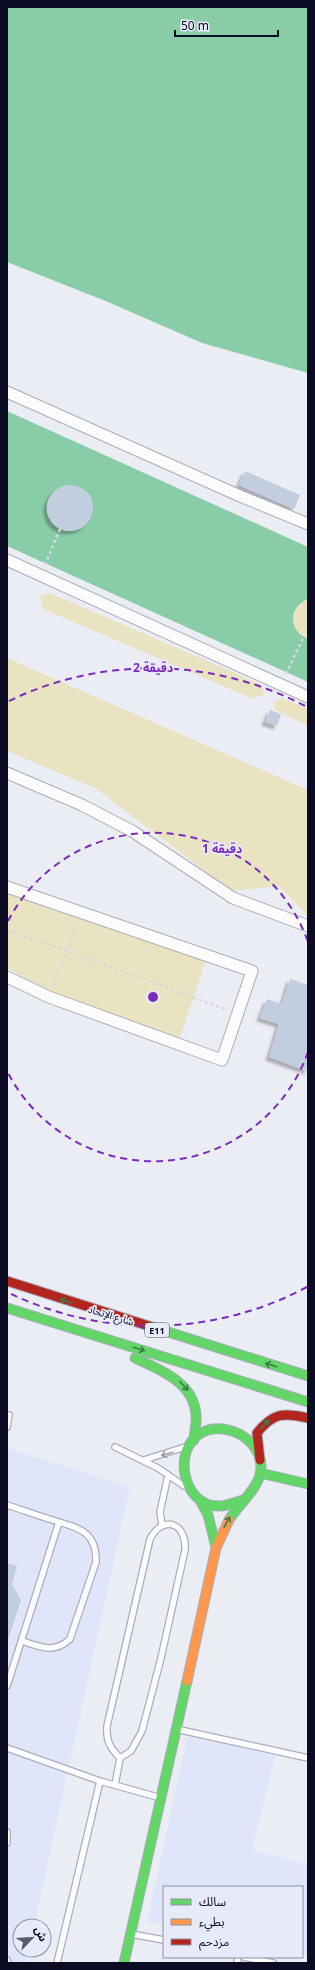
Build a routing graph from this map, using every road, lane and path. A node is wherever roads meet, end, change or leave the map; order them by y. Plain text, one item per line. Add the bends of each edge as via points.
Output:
1 (7, 392) edge
2 (308, 524) edge
3 (60, 529) dead end
4 (7, 560) edge
5 (41, 574) junction
6 (303, 638) dead end
7 (281, 685) junction
8 (308, 697) edge
9 (7, 773) edge
10 (7, 887) edge
11 (82, 912) junction
12 (308, 926) edge
13 (7, 931) edge
14 (68, 951) junction
15 (7, 977) edge
16 (49, 997) junction
17 (238, 1014) junction
18 (7, 1281) edge
19 (7, 1308) edge
20 (75, 1330) junction
21 (308, 1376) edge
22 (308, 1402) edge
23 (9, 1415) dead end
24 (308, 1418) edge
25 (7, 1427) edge
26 (192, 1443) junction
27 (115, 1446) dead end
28 (144, 1460) junction
29 (260, 1460) junction
30 (260, 1473) junction
31 (168, 1475) junction
32 (308, 1484) edge
33 (191, 1492) junction
34 (200, 1500) junction
35 (243, 1500) junction
36 (7, 1505) edge
37 (59, 1522) junction
38 (162, 1525) junction
39 (216, 1548) junction
40 (22, 1641) junction
41 (7, 1686) edge
42 (176, 1728) junction
43 (7, 1748) edge
44 (120, 1758) junction
45 (308, 1758) edge
46 (100, 1781) junction
47 (115, 1785) junction
48 (161, 1798) junction
49 (7, 1832) edge
50 (7, 1843) edge
51 (131, 1934) junction
52 (163, 1940) edge
53 (249, 1958) edge
54 (57, 1963) edge
55 (124, 1963) edge
56 (273, 1963) edge

1 - 2 street
3 - 5 path
4 - 5 street
5 - 7 street
6 - 7 path
7 - 8 street
9 - 12 street via 82,804 132,831 233,898
10 - 11 street
11 - 14 path
11 - 17 street via 252,971
13 - 14 path
14 - 16 path
14 - 17 path
15 - 16 street
16 - 17 street via 222,1060
21 -> 18 main road, شارع الإتحاد / E11
19 - 20 main road, E11
20 -> 22 main road, E11
20 -> 26 main road via 183,1384 192,1396 196,1413
23 - 25 lane
29 -> 24 main road via 257,1433 266,1421 279,1414
26 -> 28 lane via 175,1452
26 - 29 main road via 198,1435 210,1430 223,1428 236,1431 247,1437 255,1447
26 - 33 main road via 184,1457 182,1470
27 - 28 lane
28 - 31 lane
29 - 30 main road
30 - 32 main road
30 - 35 main road via 254,1488
31 - 33 lane
31 - 38 lane via 160,1512
33 - 34 main road
34 - 35 main road via 223,1507
34 - 39 main road via 210,1520
39 -> 35 main road via 232,1514
36 - 37 lane
37 - 40 lane
37 - 40 lane via 85,1532 95,1545 96,1562 70,1639 55,1649 46,1649
38 - 44 lane via 155,1530 150,1539 107,1726 106,1736 110,1748
38 - 44 lane via 169,1524 180,1529 186,1541 185,1550 142,1730 131,1751
39 - 42 main road
40 - 41 lane
42 - 45 lane
42 - 48 main road
43 - 46 lane
44 - 47 lane
46 - 47 lane
46 - 54 lane
47 - 48 lane
48 - 51 main road
49 - 50 lane
51 - 52 lane
51 - 55 main road
53 - 56 lane

